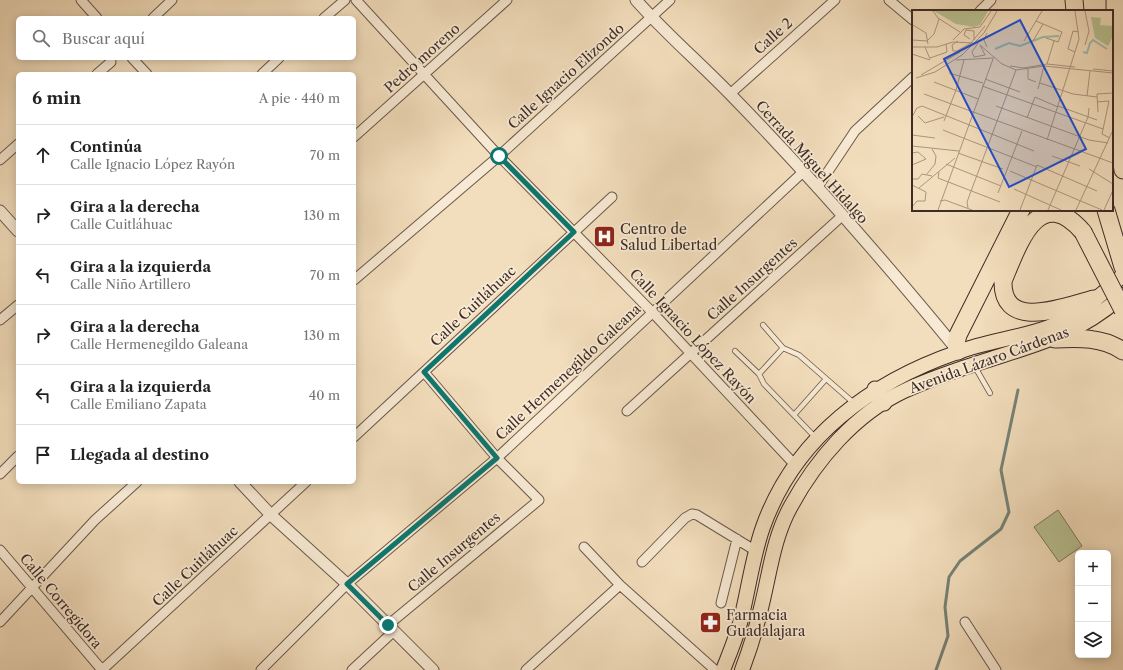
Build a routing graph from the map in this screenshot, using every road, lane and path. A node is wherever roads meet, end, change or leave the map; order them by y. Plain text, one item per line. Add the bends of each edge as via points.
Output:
1 (81, 0) edge
2 (172, 0) edge
3 (344, 0) edge
4 (356, 0) edge
5 (507, 0) edge
6 (636, 0) edge
7 (670, 0) edge
8 (835, 0) edge
9 (889, 0) edge
10 (991, 0) edge
11 (1074, 0) edge
12 (1115, 0) edge
13 (981, 10) edge
14 (1075, 10) edge
15 (95, 16) edge
16 (154, 16) edge
17 (326, 16) edge
18 (651, 18) junction
19 (912, 19) edge
20 (134, 60) edge
21 (278, 60) edge
22 (111, 62) dead end
23 (99, 72) edge
24 (144, 72) edge
25 (264, 72) edge
26 (424, 75) junction
27 (912, 78) edge
28 (730, 94) junction
29 (356, 135) edge
30 (16, 146) edge
31 (499, 156) junction
32 (0, 160) edge
33 (1123, 170) edge
34 (803, 172) junction
35 (817, 188) junction
36 (612, 197) dead end
37 (0, 211) edge
38 (1020, 211) edge
39 (1106, 211) edge
40 (842, 216) junction
41 (16, 229) edge
42 (574, 232) junction
43 (1123, 267) edge
44 (1123, 275) edge
45 (356, 278) edge
46 (1094, 299) junction
47 (1120, 303) edge
48 (16, 307) edge
49 (653, 313) junction
50 (0, 320) edge
51 (763, 325) dead end
52 (1055, 338) junction
53 (783, 348) junction
54 (735, 351) dead end
55 (958, 351) junction
56 (1123, 352) edge
57 (690, 353) junction
58 (974, 364) junction
59 (424, 372) junction
60 (759, 374) junction
61 (826, 379) junction
62 (875, 389) junction
63 (990, 393) dead end
64 (884, 403) junction
65 (855, 404) junction
66 (627, 411) dead end
67 (794, 415) junction
68 (356, 435) edge
69 (817, 439) junction
70 (16, 458) edge
71 (497, 458) junction
72 (795, 465) junction
73 (0, 474) edge
74 (135, 484) edge
75 (242, 484) edge
76 (304, 484) edge
77 (270, 515) junction
78 (737, 539) junction
79 (584, 547) dead end
80 (0, 550) edge
81 (756, 550) junction
82 (642, 562) dead end
83 (347, 584) junction
84 (620, 585) junction
85 (30, 588) junction
86 (721, 602) dead end
87 (0, 622) edge
88 (965, 622) dead end
89 (391, 628) junction
90 (102, 670) edge
91 (261, 670) edge
92 (352, 670) edge
93 (433, 670) edge
94 (526, 670) edge
95 (715, 670) edge
96 (723, 670) edge
97 (742, 670) edge
98 (996, 670) edge

1 - 15 street
2 - 16 street
3 - 17 street
4 - 26 street, Calle Ignacio López Rayón
5 - 26 street, Pedro moreno
6 - 18 street, Cerrada Miguel Hidalgo
7 - 18 street, Calle Ignacio Elizondo
8 - 28 street, Calle 2
9 - 19 street
10 - 13 street
11 - 14 highway
12 - 33 highway via 1116,121
18 - 28 street, Cerrada Miguel Hidalgo
18 - 31 street, Calle Ignacio Elizondo
20 - 24 street
21 - 25 street
22 - 23 street
26 - 29 street, Pedro moreno
26 - 31 street, Calle Ignacio López Rayón
27 - 35 street via 855,131
28 - 34 street, Cerrada Miguel Hidalgo
30 - 32 street
31 - 42 street, Calle Ignacio López Rayón
31 - 45 street, Calle Ignacio Elizondo
34 - 35 street, Cerrada Miguel Hidalgo
34 - 49 street, Calle Hermenegildo Galeana
35 - 40 street, Cerrada Miguel Hidalgo
36 - 42 street, Calle Cuitláhuac
37 - 41 street
38 - 55 highway via 958,335
39 - 43 highway
40 - 55 street, Cerrada Miguel Hidalgo
40 - 57 street, Calle Insurgentes
42 - 49 street, Calle Ignacio López Rayón
42 - 59 street, Calle Cuitláhuac
44 - 46 main road, Avenida Lázaro Cárdenas
46 - 47 highway, bridge via 1042,313 1016,308 1007,300 1003,281 1026,228 1037,218 1049,214 1062,215 1073,220 1083,232
46 - 55 main road, Avenida Lázaro Cárdenas via 1074,315 1048,327
47 - 52 main road, Avenida Lázaro Cárdenas via 1084,325
48 - 50 street
49 - 57 street, Calle Ignacio López Rayón
49 - 71 street, Calle Hermenegildo Galeana
51 - 53 lane
52 - 56 highway via 1098,340
52 - 58 main road, Avenida Lázaro Cárdenas
53 - 60 lane
53 - 61 lane via 799,355
54 - 60 lane
55 - 62 main road, Avenida Lázaro Cárdenas
57 - 66 street, Calle Insurgentes
57 - 72 street, Calle Ignacio López Rayón
58 - 63 lane
58 - 64 main road, Avenida Lázaro Cárdenas via 923,383
59 - 68 street, Calle Cuitláhuac
59 - 71 street
60 - 67 lane via 764,384
61 - 65 lane
61 - 67 lane
62 - 64 highway
62 - 65 main road, Avenida Lázaro Cárdenas
64 - 97 main road, Avenida Lázaro Cárdenas via 850,429 831,448 790,506 781,526 762,606
65 - 69 main road, Avenida Lázaro Cárdenas
67 - 69 lane
69 - 72 main road, Avenida Lázaro Cárdenas
70 - 73 street
71 - 83 street, Calle Hermenegildo Galeana
71 - 89 street, Calle Insurgentes via 539,500
72 - 81 main road, Avenida Lázaro Cárdenas via 774,500
74 - 85 street via 95,520
75 - 77 street
76 - 77 street, Calle Cuitláhuac
77 - 83 street
77 - 90 street, Calle Cuitláhuac
78 - 81 street
78 - 82 street via 692,514
78 - 86 street
79 - 84 street
80 - 85 street, Calle Corregidora
81 - 96 main road, Avenida Lázaro Cárdenas via 742,617
83 - 89 street
83 - 91 street, Calle Hermenegildo Galeana
84 - 94 street
84 - 95 street
85 - 87 street
85 - 90 street, Calle Corregidora
88 - 98 street
89 - 92 street, Calle Insurgentes
89 - 93 street

